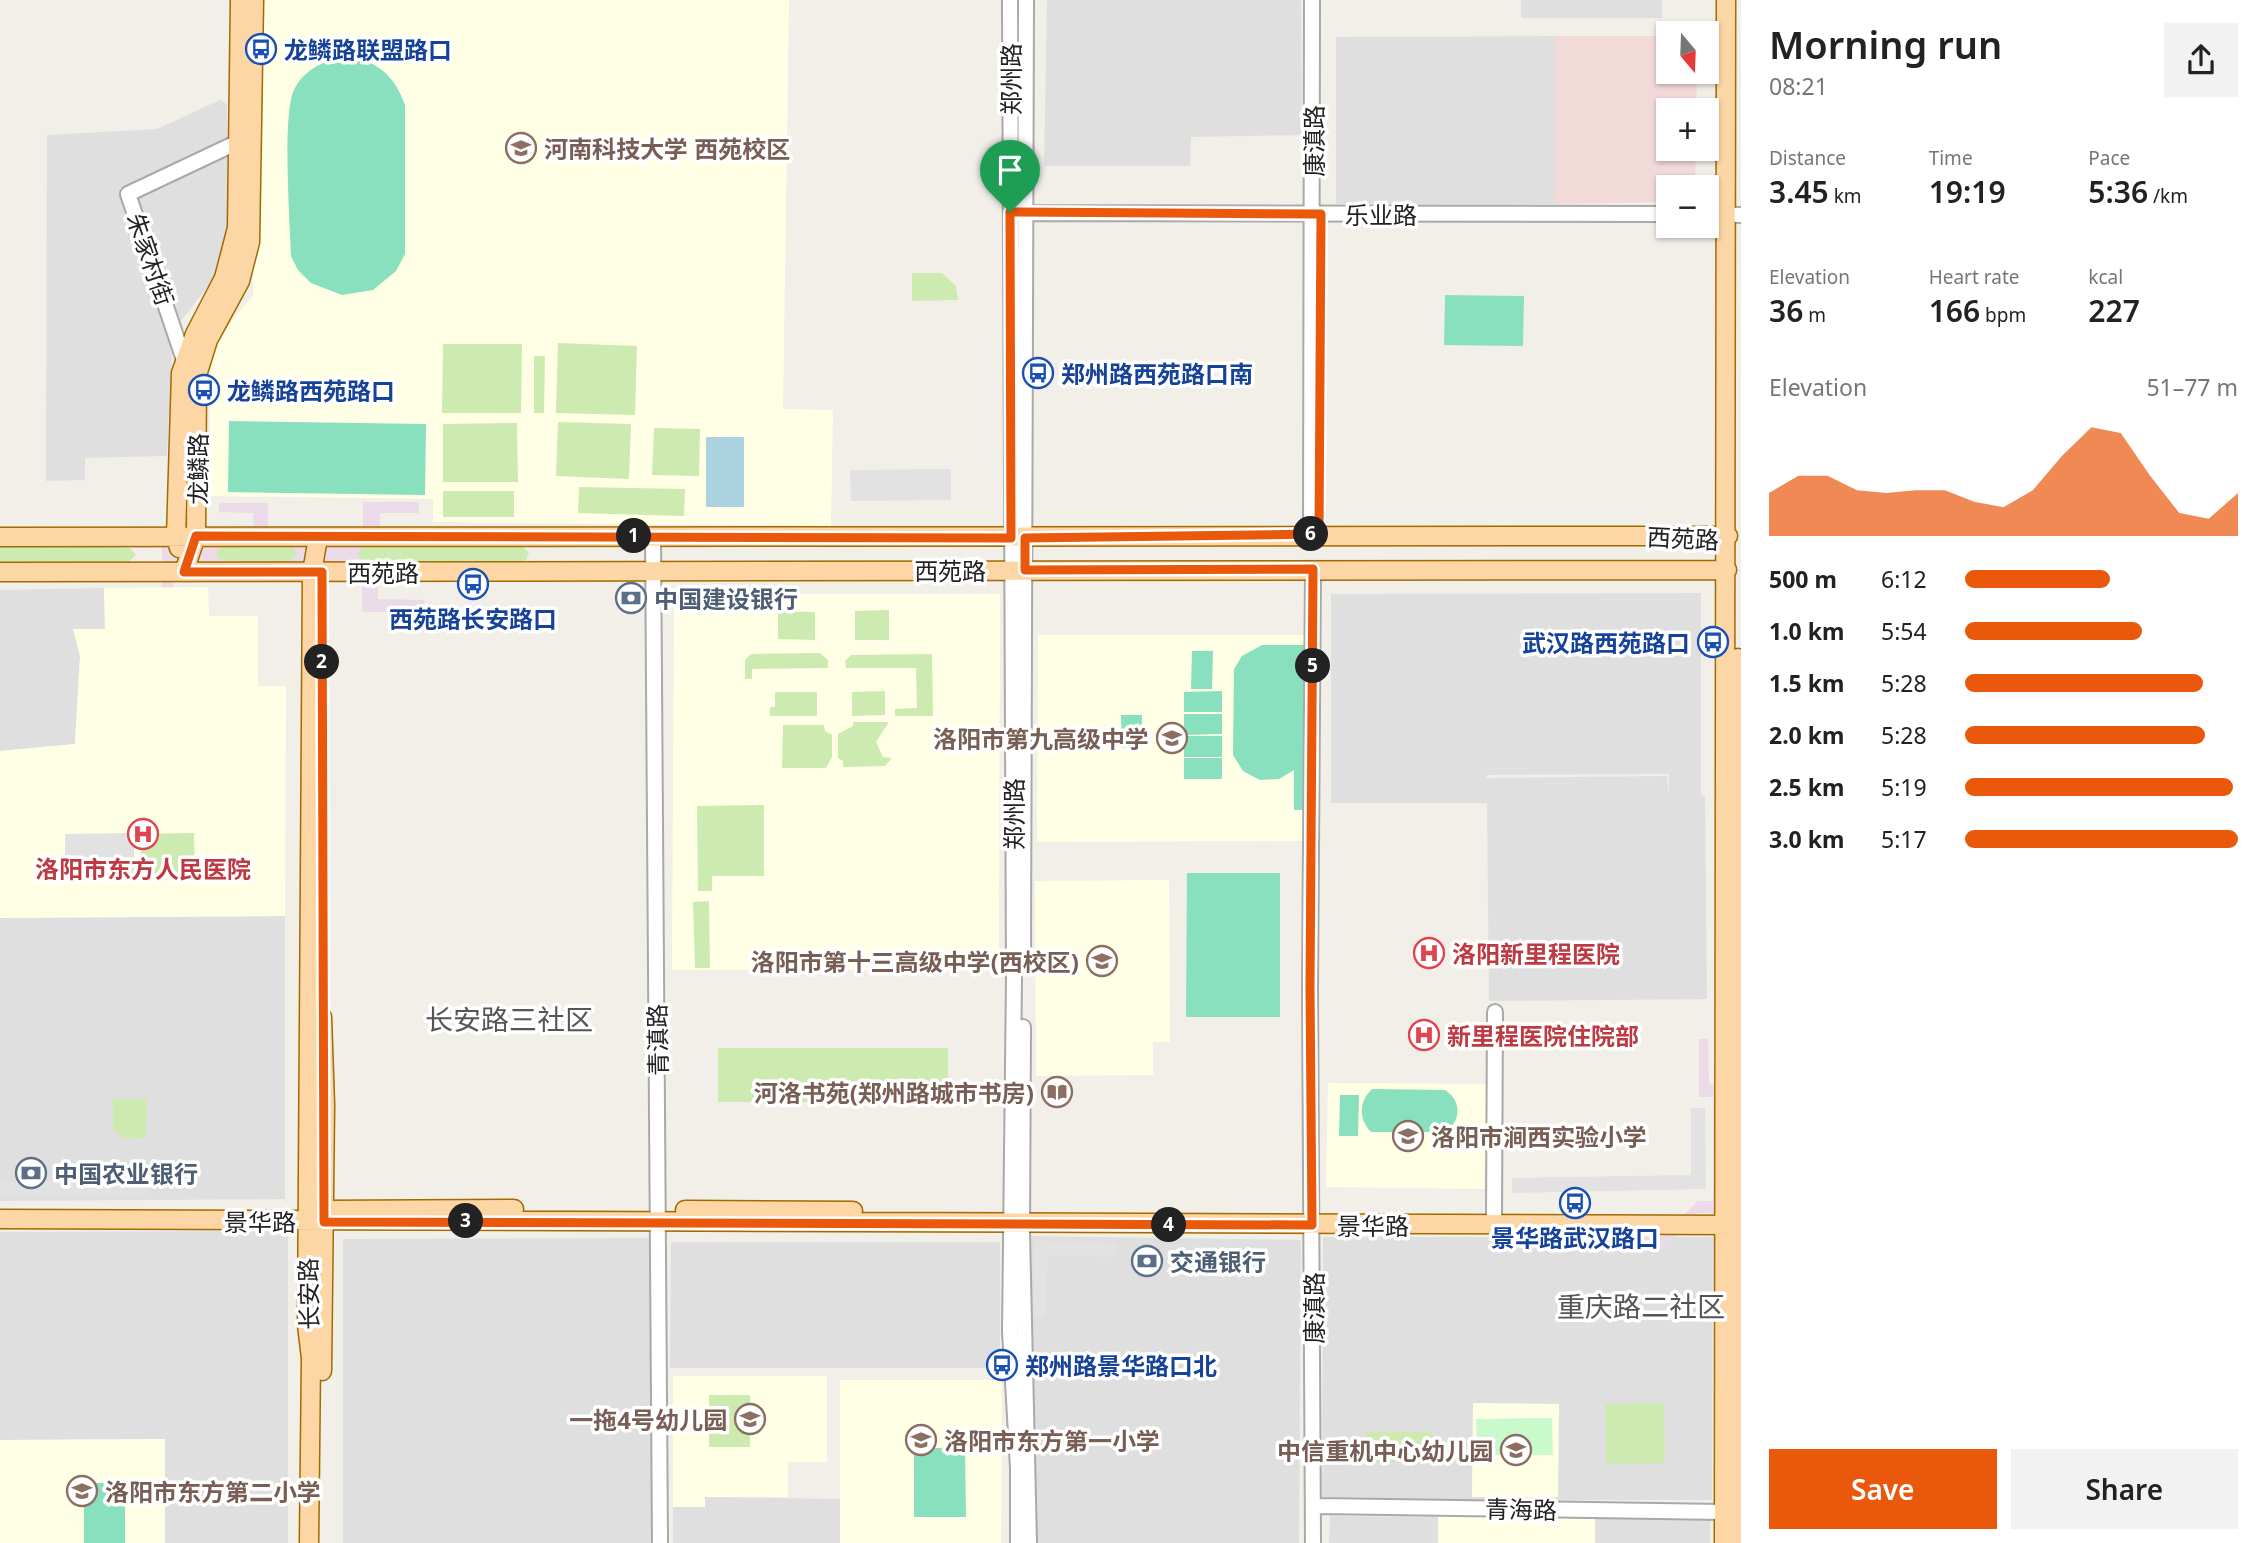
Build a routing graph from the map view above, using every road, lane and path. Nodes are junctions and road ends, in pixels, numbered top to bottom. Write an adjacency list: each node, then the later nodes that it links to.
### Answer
1 (240, 0): 9 (main road, 龙鳞路)
2 (254, 0): 17 (main road, 龙鳞路)
3 (1010, 0): 11 (street, 郑州路)
4 (1026, 0): 11 (street, 郑州路)
5 (1312, 0): 12 (street, 康滇路)
6 (1320, 0): 12 (street, 康滇路)
7 (1726, 0): 13 (main road)
8 (1736, 0): 13 (main road)
9 (238, 142): 15 (main road, 龙鳞路); 15 (street, 朱家村街)
10 (1656, 214): 12 (street, 乐业路)
11 (1017, 217): 12 (street, 乐业路); 23 (street, 郑州路)
12 (1317, 218): 14 (street, 乐业路); 16 (street, 康滇路)
13 (1734, 219): 19 (main road); 24 (main road)
14 (1656, 223)
15 (184, 360): 21 (main road, 龙鳞路)
16 (1315, 534): 19 (main road, 西苑路); 23 (main road, 西苑路)
17 (196, 536): 21 (main road, 西苑路); 22 (main road, 西苑路); 30 (main road, 龙鳞路)
18 (653, 536): 22 (main road, 西苑路); 23 (main road, 西苑路); 28 (street, 青滇路)
19 (1728, 536): 24 (main road, 西苑路); 27 (main road)
20 (0, 537): 21 (main road, 西苑路)
21 (176, 537): 30 (main road, 龙鳞路)
22 (318, 538): 31 (main road, 长安路)
23 (1018, 538): 25 (street, 郑州路)
24 (1740, 555): 27 (main road, 西苑路); 33 (main road)
25 (1018, 570): 26 (main road, 西苑路); 28 (main road, 西苑路); 39 (street, 郑州路)
26 (1317, 570): 27 (main road, 西苑路); 40 (street, 康滇路)
27 (1727, 570): 33 (main road)
28 (652, 571): 31 (main road, 西苑路); 36 (street, 青滇路)
29 (0, 572): 30 (main road, 西苑路)
30 (184, 572): 31 (main road, 西苑路)
31 (317, 572): 35 (main road, 长安路)
32 (1495, 1012): 37 (street)
33 (1734, 1076): 41 (main road)
34 (0, 1210): 35 (main road, 景华路)
35 (316, 1216): 36 (main road, 景华路); 38 (main road, 景华路); 45 (main road, 长安路); 46 (main road, 长安路)
36 (659, 1216): 39 (main road, 景华路); 47 (street, 青滇路)
37 (1494, 1216): 40 (main road, 景华路); 41 (main road, 景华路)
38 (0, 1219)
39 (1016, 1220): 40 (main road, 景华路); 48 (street, 郑州路); 49 (street, 郑州路)
40 (1315, 1220): 41 (main road, 景华路); 43 (street, 康滇路); 50 (street, 康滇路)
41 (1731, 1220): 42 (main road)
42 (1735, 1358): 44 (main road); 53 (main road)
43 (1319, 1506): 44 (street, 青海路); 51 (street, 康滇路)
44 (1724, 1512): 52 (main road)
45 (309, 1543)
46 (320, 1543)
47 (660, 1543)
48 (1018, 1543)
49 (1029, 1543)
50 (1313, 1543)
51 (1319, 1543)
52 (1724, 1543)
53 (1736, 1543)

